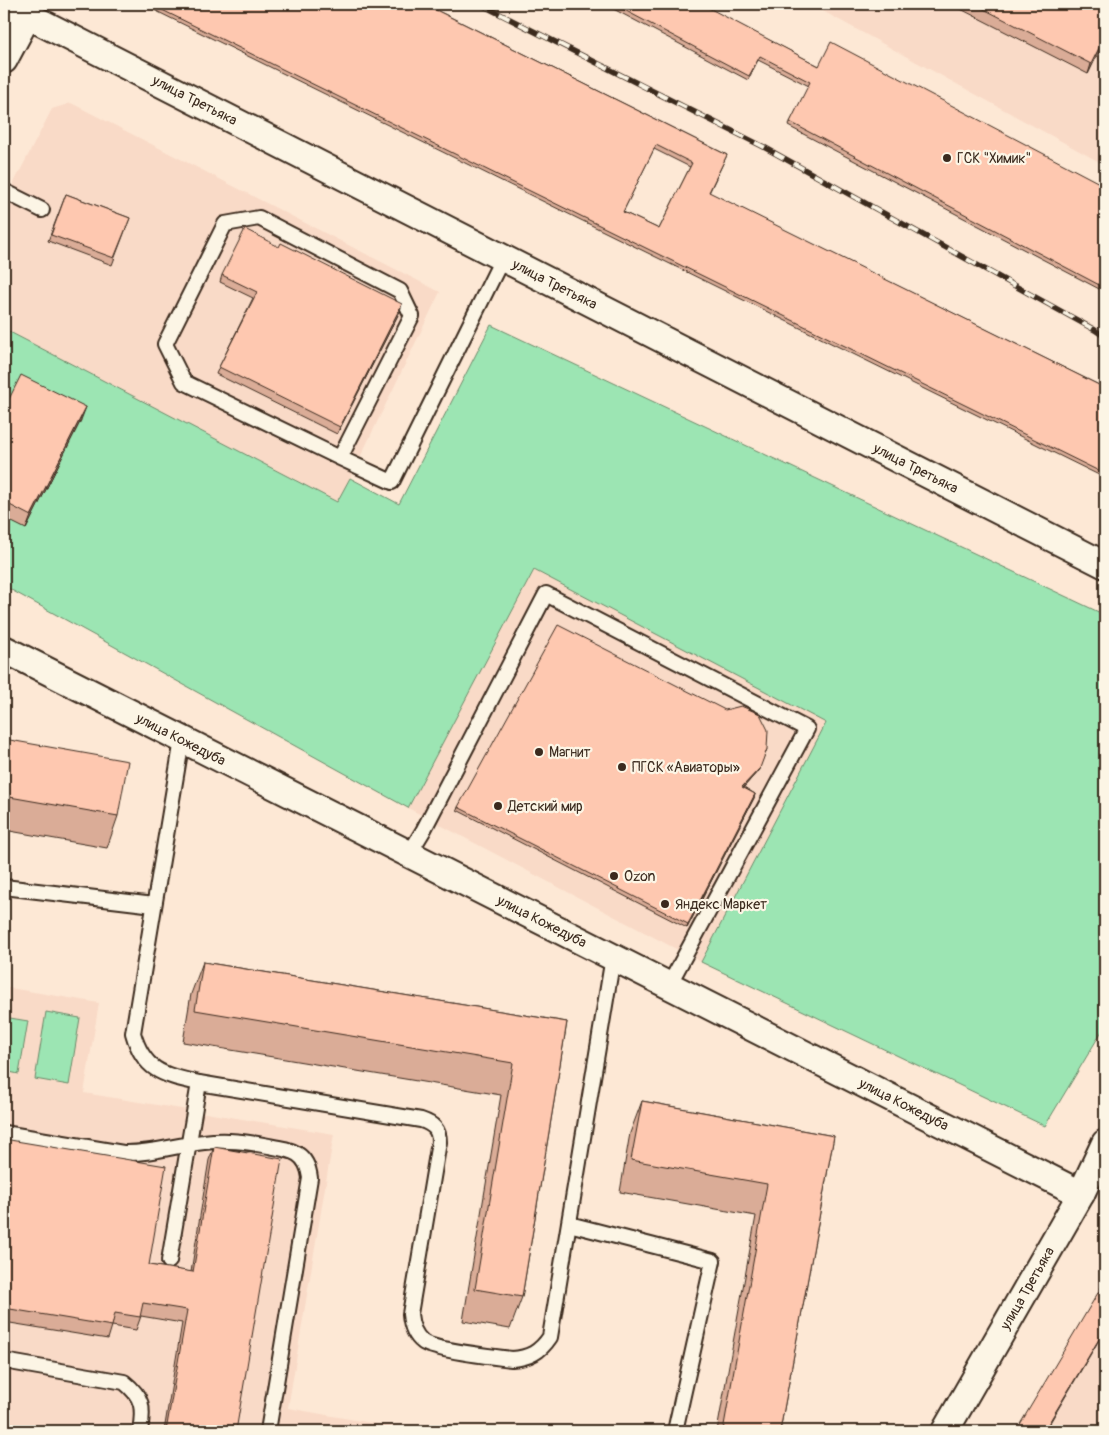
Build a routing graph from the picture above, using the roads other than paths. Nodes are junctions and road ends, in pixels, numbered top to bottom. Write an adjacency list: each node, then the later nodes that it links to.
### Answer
1 (16, 9): 2 (street); 5 (street, улица Третьяка)
2 (4, 60)
3 (4, 191): 4 (lane)
4 (42, 210)
5 (503, 258): 6 (lane); 7 (street, улица Третьяка)
6 (340, 458): 6 (lane)
7 (1105, 565)
8 (4, 649): 9 (street, улица Кожедуба)
9 (182, 740): 10 (street, улица Кожедуба); 12 (lane)
10 (409, 854): 13 (street, улица Кожедуба); 14 (lane)
11 (4, 887): 12 (lane)
12 (154, 905): 15 (lane)
13 (614, 957): 14 (street, улица Кожедуба); 20 (lane)
14 (669, 985): 19 (street, улица Кожедуба)
15 (199, 1083): 18 (lane); 20 (lane)
16 (4, 1133): 18 (lane)
17 (1105, 1142): 19 (street, улица Третьяка)
18 (189, 1144): 21 (lane); 24 (lane)
19 (1081, 1194): 26 (street, улица Третьяка)
20 (569, 1224): 25 (lane)
21 (169, 1261)
22 (4, 1361): 23 (lane)
23 (140, 1431)
24 (268, 1431)
25 (675, 1431)
26 (945, 1431)

